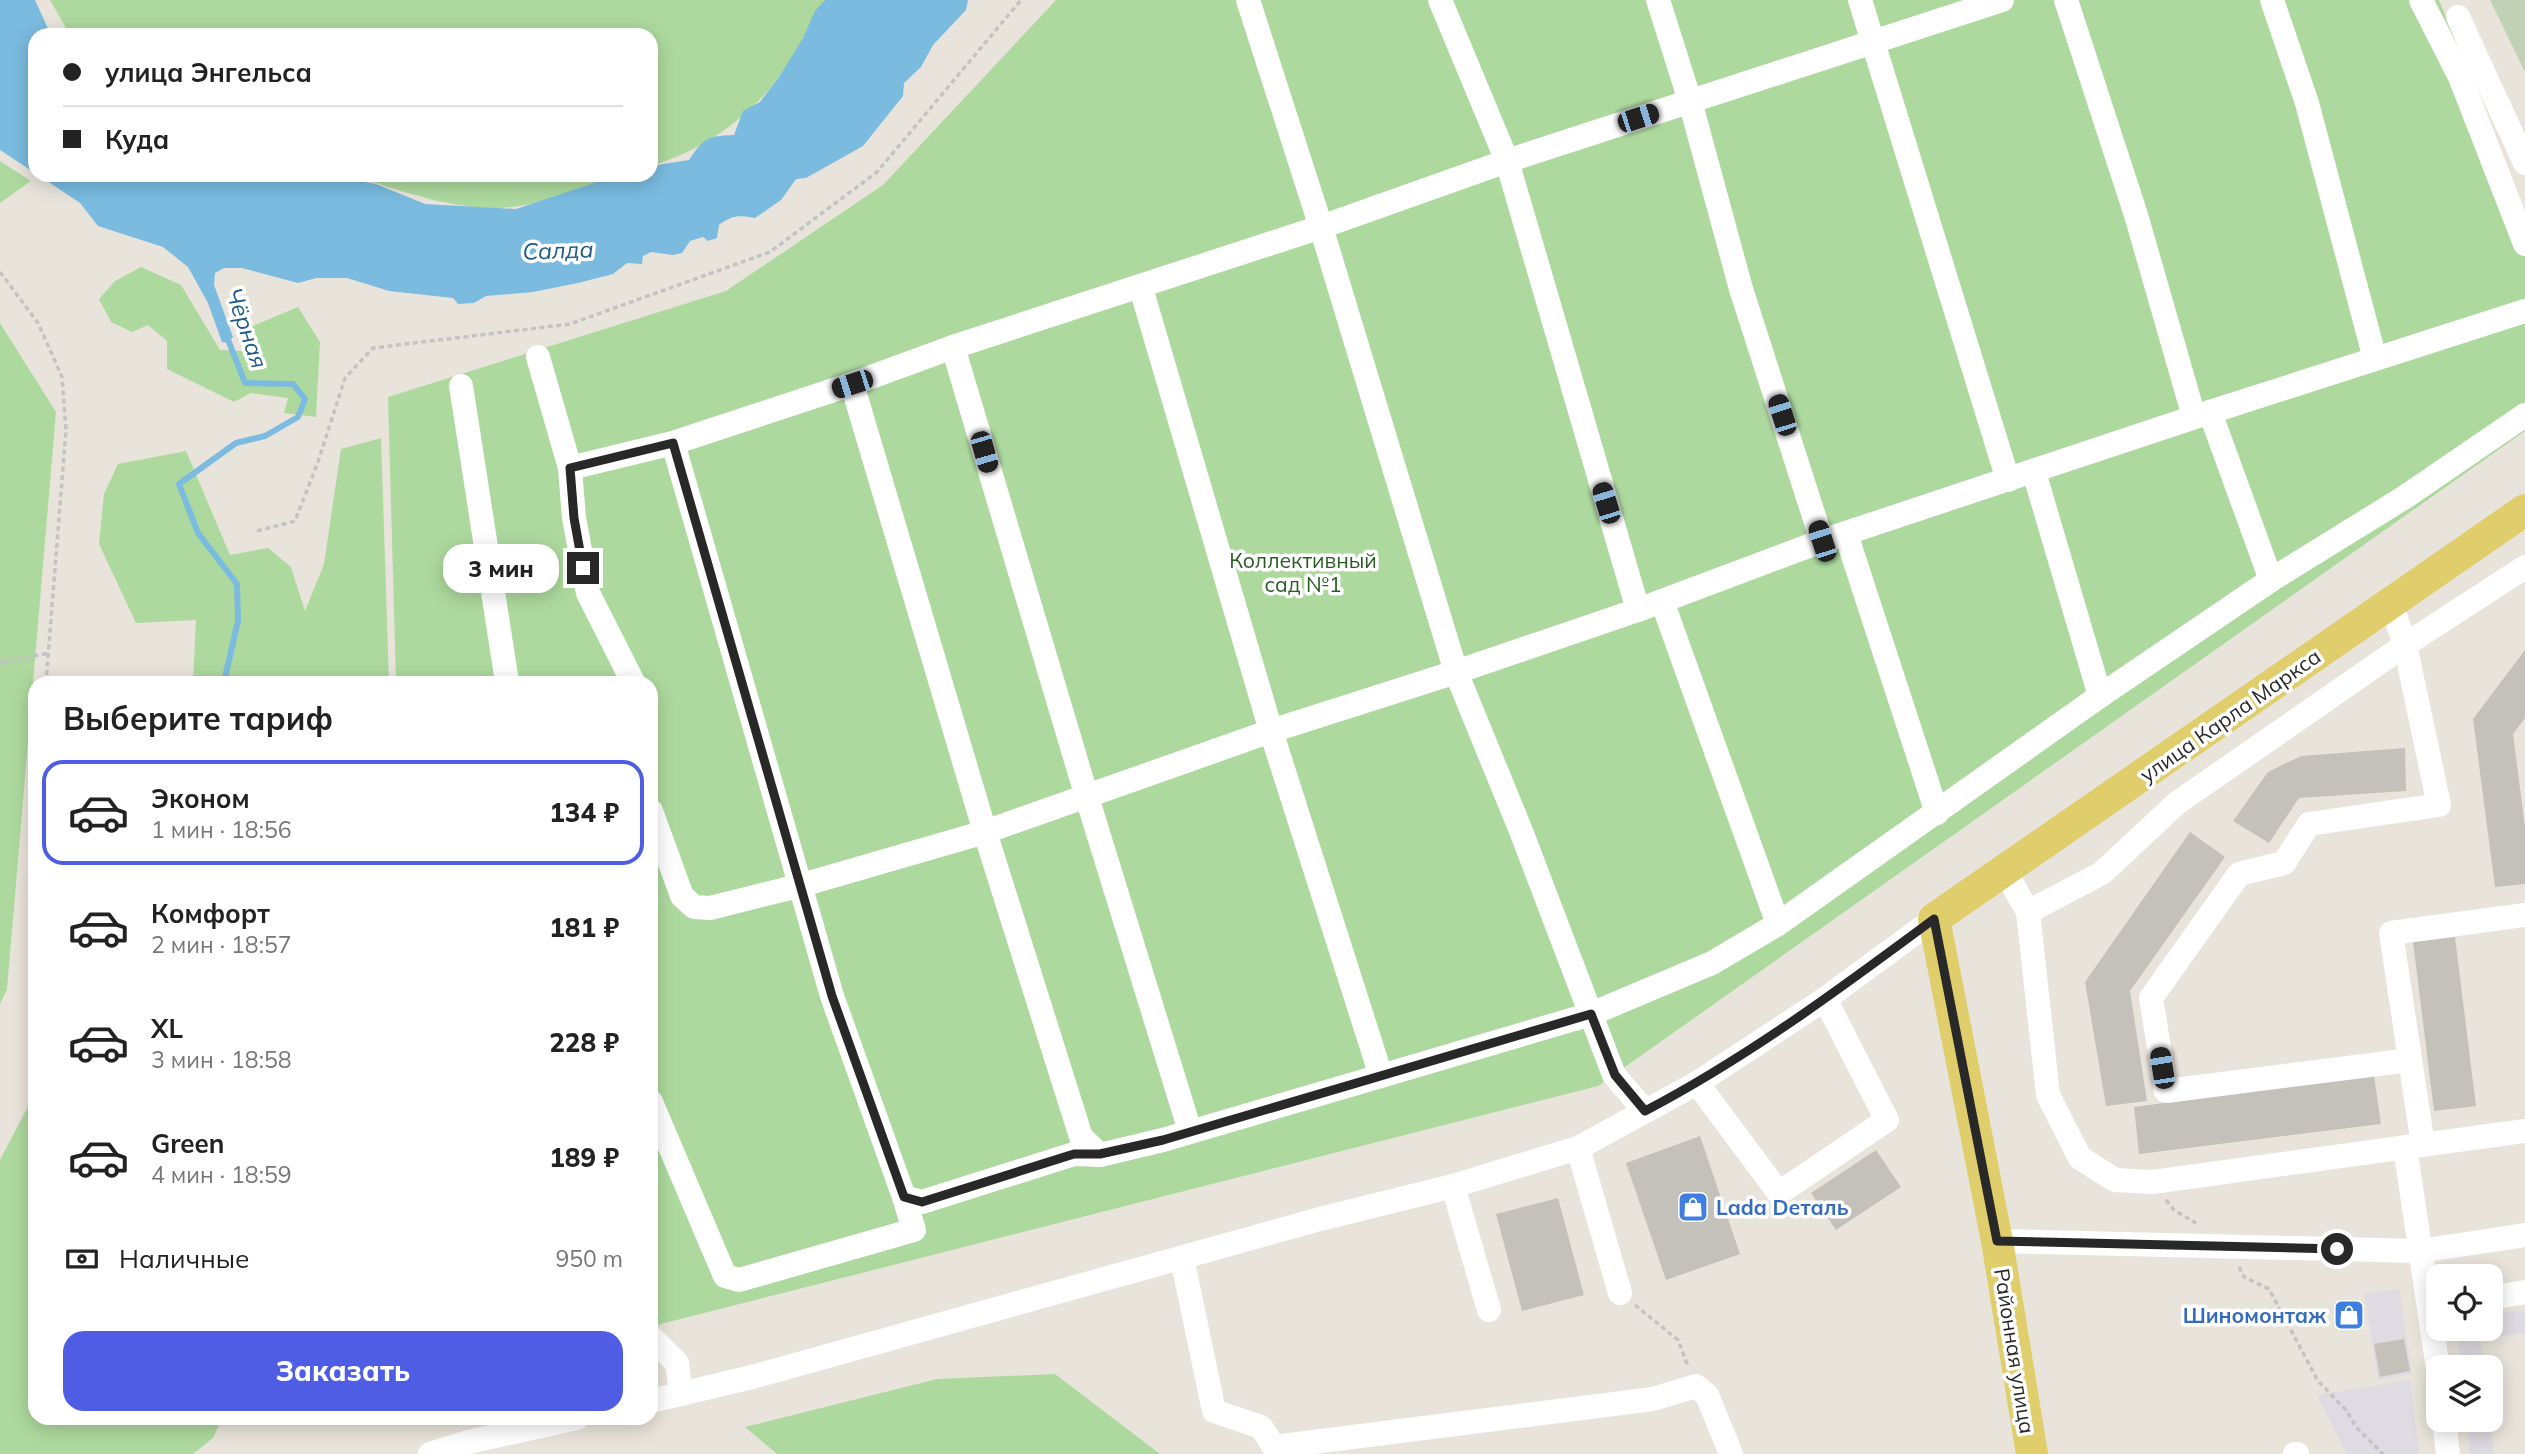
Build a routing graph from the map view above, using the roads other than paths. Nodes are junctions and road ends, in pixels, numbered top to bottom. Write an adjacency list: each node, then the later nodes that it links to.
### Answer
1 (1248, 0): 14 (street)
2 (1440, 0): 12 (street)
3 (1658, 0): 11 (street)
4 (1860, 0): 10 (street)
5 (2002, 0): 10 (street)
6 (2066, 0): 23 (street)
7 (2272, 0): 20 (street)
8 (2421, 0): 15 (street)
9 (2458, 17): 13 (street)
10 (1872, 42): 11 (street); 28 (street)
11 (1690, 101): 12 (street); 31 (street)
12 (1507, 161): 14 (street); 36 (street)
13 (2525, 163)
14 (1321, 227): 16 (street); 38 (street)
15 (2525, 244)
16 (1141, 288): 18 (street); 42 (street)
17 (2525, 311): 20 (street)
18 (953, 347): 21 (street); 43 (street)
19 (538, 357): 26 (street)
20 (2375, 359): 23 (street)
21 (852, 384): 25 (street); 45 (street)
22 (461, 386): 39 (street)
23 (2202, 414): 27 (street); 33 (street)
24 (2525, 415): 33 (street)
25 (673, 443): 26 (street); 48 (street)
26 (570, 468): 40 (street)
27 (2034, 472): 28 (street); 41 (street)
28 (2008, 480): 30 (street)
29 (2525, 510): 35 (main road, улица Карла Маркса)
30 (1846, 534): 31 (street); 44 (street)
31 (1822, 541): 34 (street)
32 (2525, 567): 37 (street)
33 (2271, 580): 41 (street)
34 (1662, 601): 36 (street); 52 (street)
35 (2391, 603): 37 (street); 47 (main road, улица Карла Маркса)
36 (1638, 610): 38 (street)
37 (2405, 645): 49 (street); 55 (street)
38 (1456, 672): 42 (street); 54 (street)
39 (506, 676)
40 (630, 676)
41 (2100, 696): 44 (street)
42 (1271, 731): 43 (street); 56 (street)
43 (1086, 794): 45 (street); 60 (street)
44 (1937, 813): 52 (street)
45 (985, 832): 48 (street); 64 (street)
46 (658, 854): 48 (street)
47 (2005, 871): 49 (street); 51 (main road, улица Карла Маркса)
48 (802, 885): 66 (street)
49 (2028, 912): 62 (street)
50 (2525, 915): 55 (street)
51 (1934, 919): 53 (street); 68 (main road, Районная улица)
52 (1778, 924): 54 (street)
53 (1825, 999): 57 (street); 57 (street)
54 (1591, 1014): 56 (street); 58 (street)
55 (2410, 1060): 62 (street)
56 (1381, 1076): 60 (street)
57 (1697, 1083): 58 (street)
58 (1645, 1111): 63 (street)
59 (658, 1118): 66 (street)
60 (1190, 1131): 64 (street)
61 (2525, 1131): 62 (street)
62 (2414, 1146): 69 (street)
63 (1578, 1148): 65 (street); 73 (street)
64 (1100, 1154): 66 (street)
65 (1453, 1186): 70 (street); 75 (street)
66 (904, 1197)
67 (2525, 1235): 69 (street)
68 (1997, 1241): 69 (street); 83 (main road, Районная улица)
69 (2420, 1251): 71 (street)
70 (1182, 1258): 77 (street); 82 (street)
71 (2426, 1275)
72 (2525, 1292): 74 (street)
73 (1620, 1293)
74 (2503, 1296)
75 (1489, 1310)
76 (658, 1344): 77 (street)
77 (681, 1394): 78 (street)
78 (658, 1399)
79 (545, 1425): 81 (street)
80 (2445, 1432): 84 (street)
81 (430, 1454)
82 (1731, 1454)
83 (2032, 1454)
84 (2448, 1454)

